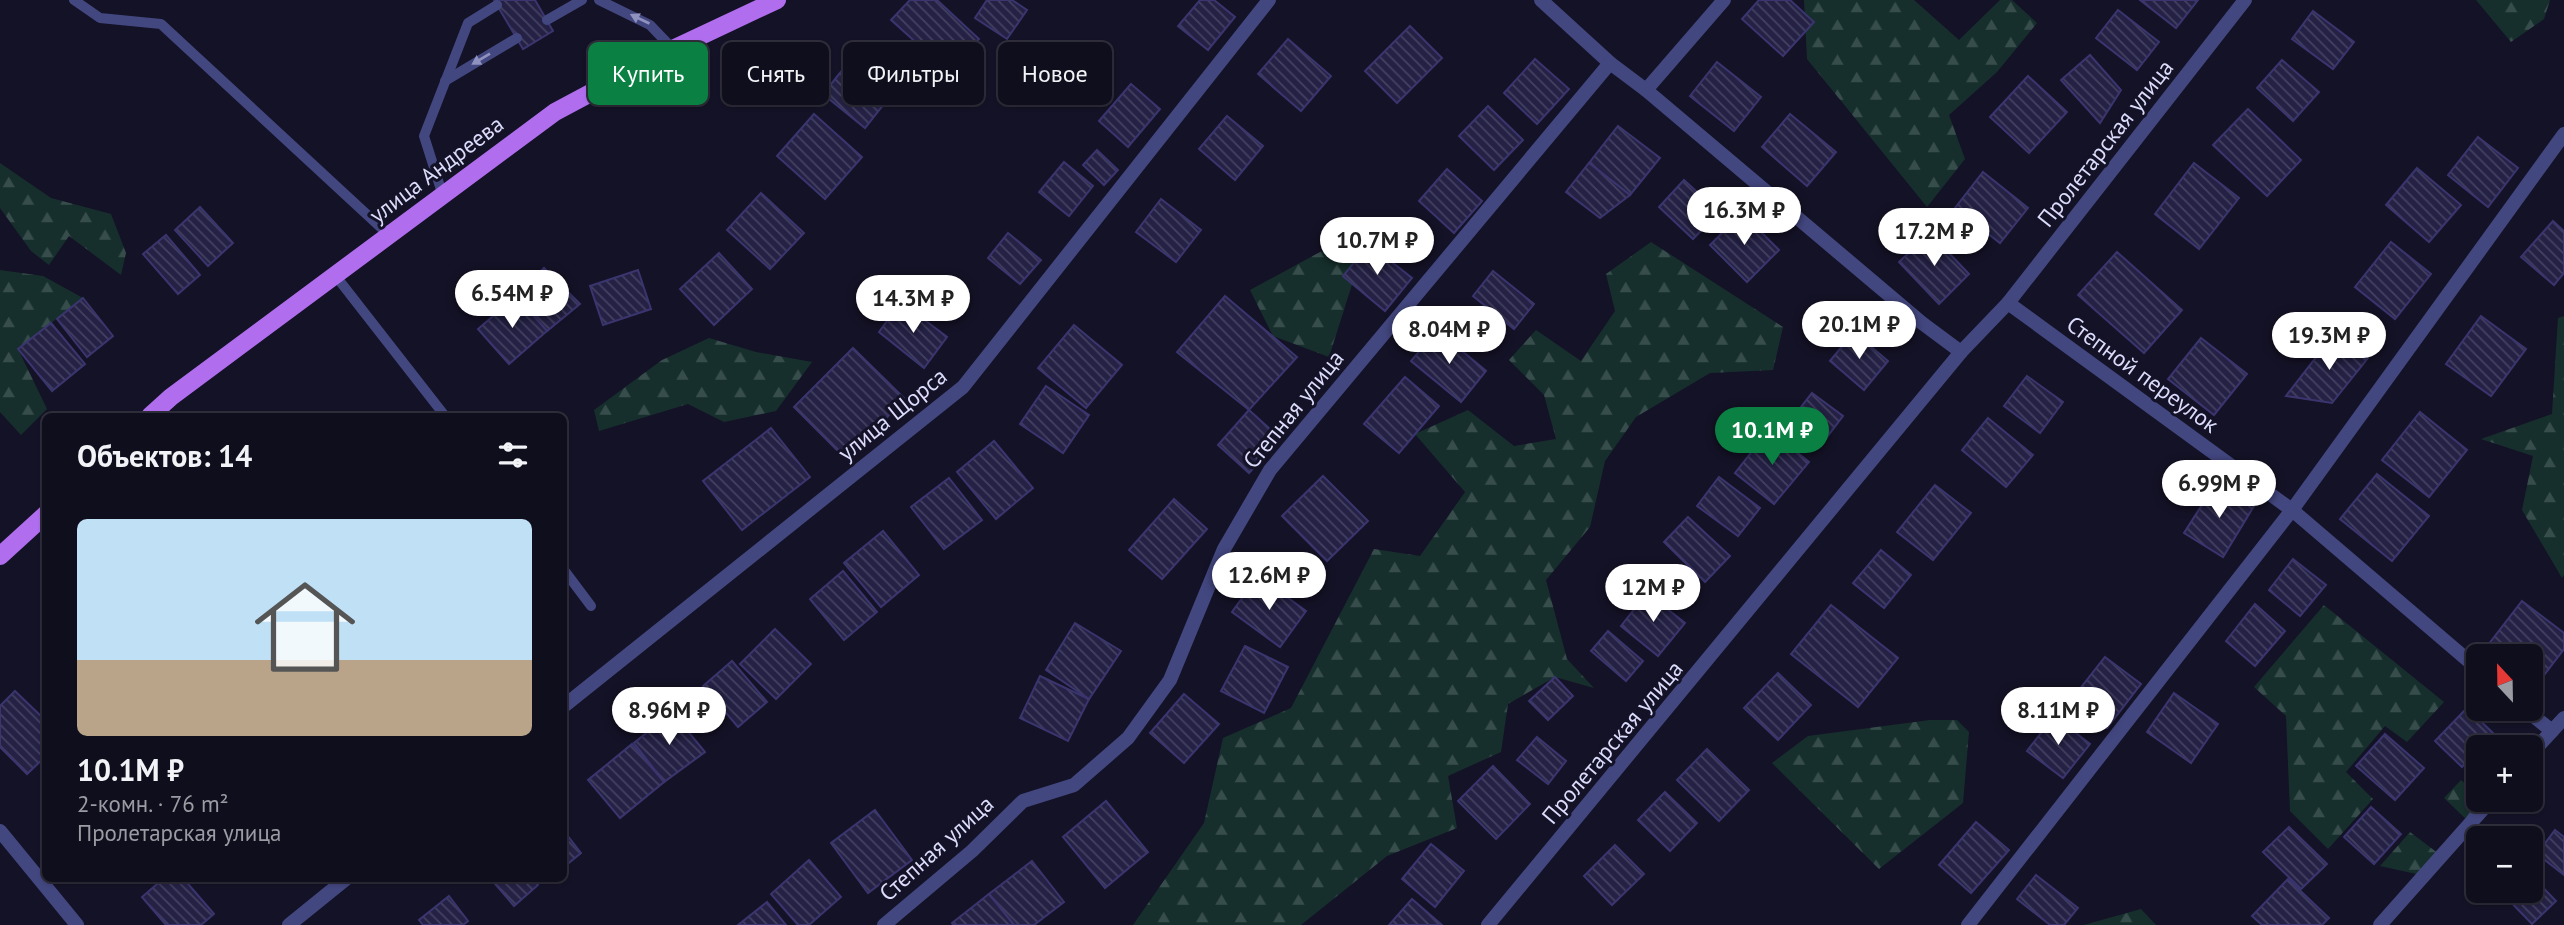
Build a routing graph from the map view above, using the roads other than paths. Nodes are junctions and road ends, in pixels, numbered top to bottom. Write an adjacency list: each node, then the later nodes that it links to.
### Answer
1 (74, 0): 20 (lane)
2 (582, 0): 10 (lane)
3 (599, 0): 12 (lane, one-way to 3)
4 (777, 0): 13 (main road, улица Андреева)
5 (1269, 0): 32 (street, улица Щорса)
6 (1541, 0): 14 (street)
7 (1724, 0): 16 (street)
8 (2245, 0): 22 (street, Пролетарская улица)
9 (497, 5): 15 (lane)
10 (547, 20)
11 (517, 38): 15 (lane, one-way to 15)
12 (667, 42)
13 (686, 42)
14 (1610, 63): 16 (street); 42 (street, Степная улица)
15 (445, 81): 19 (lane)
16 (1646, 90): 23 (street)
17 (588, 93): 19 (main road, улица Андреева)
18 (2564, 134): 26 (street)
19 (443, 196): 20 (main road, улица Андреева)
20 (389, 235): 21 (main road, улица Андреева)
21 (335, 275): 24 (main road, улица Андреева); 25 (lane)
22 (2008, 303): 23 (street, Пролетарская улица); 26 (street, Степной переулок)
23 (1961, 352): 43 (street, Пролетарская улица)
24 (152, 413)
25 (442, 413)
26 (2292, 510): 31 (street, Степной переулок); 44 (street)
27 (42, 518): 28 (main road)
28 (0, 556)
29 (567, 574): 30 (lane)
30 (591, 606)
31 (2466, 658)
32 (567, 704)
33 (2564, 718): 35 (street)
34 (2540, 721): 35 (street)
35 (2552, 731): 36 (street)
36 (2543, 741)
37 (2480, 812): 45 (street)
38 (0, 831): 40 (street)
39 (342, 882): 41 (street)
40 (77, 925)
41 (289, 925)
42 (884, 925)
43 (1488, 925)
44 (1968, 925)
45 (2380, 925)

